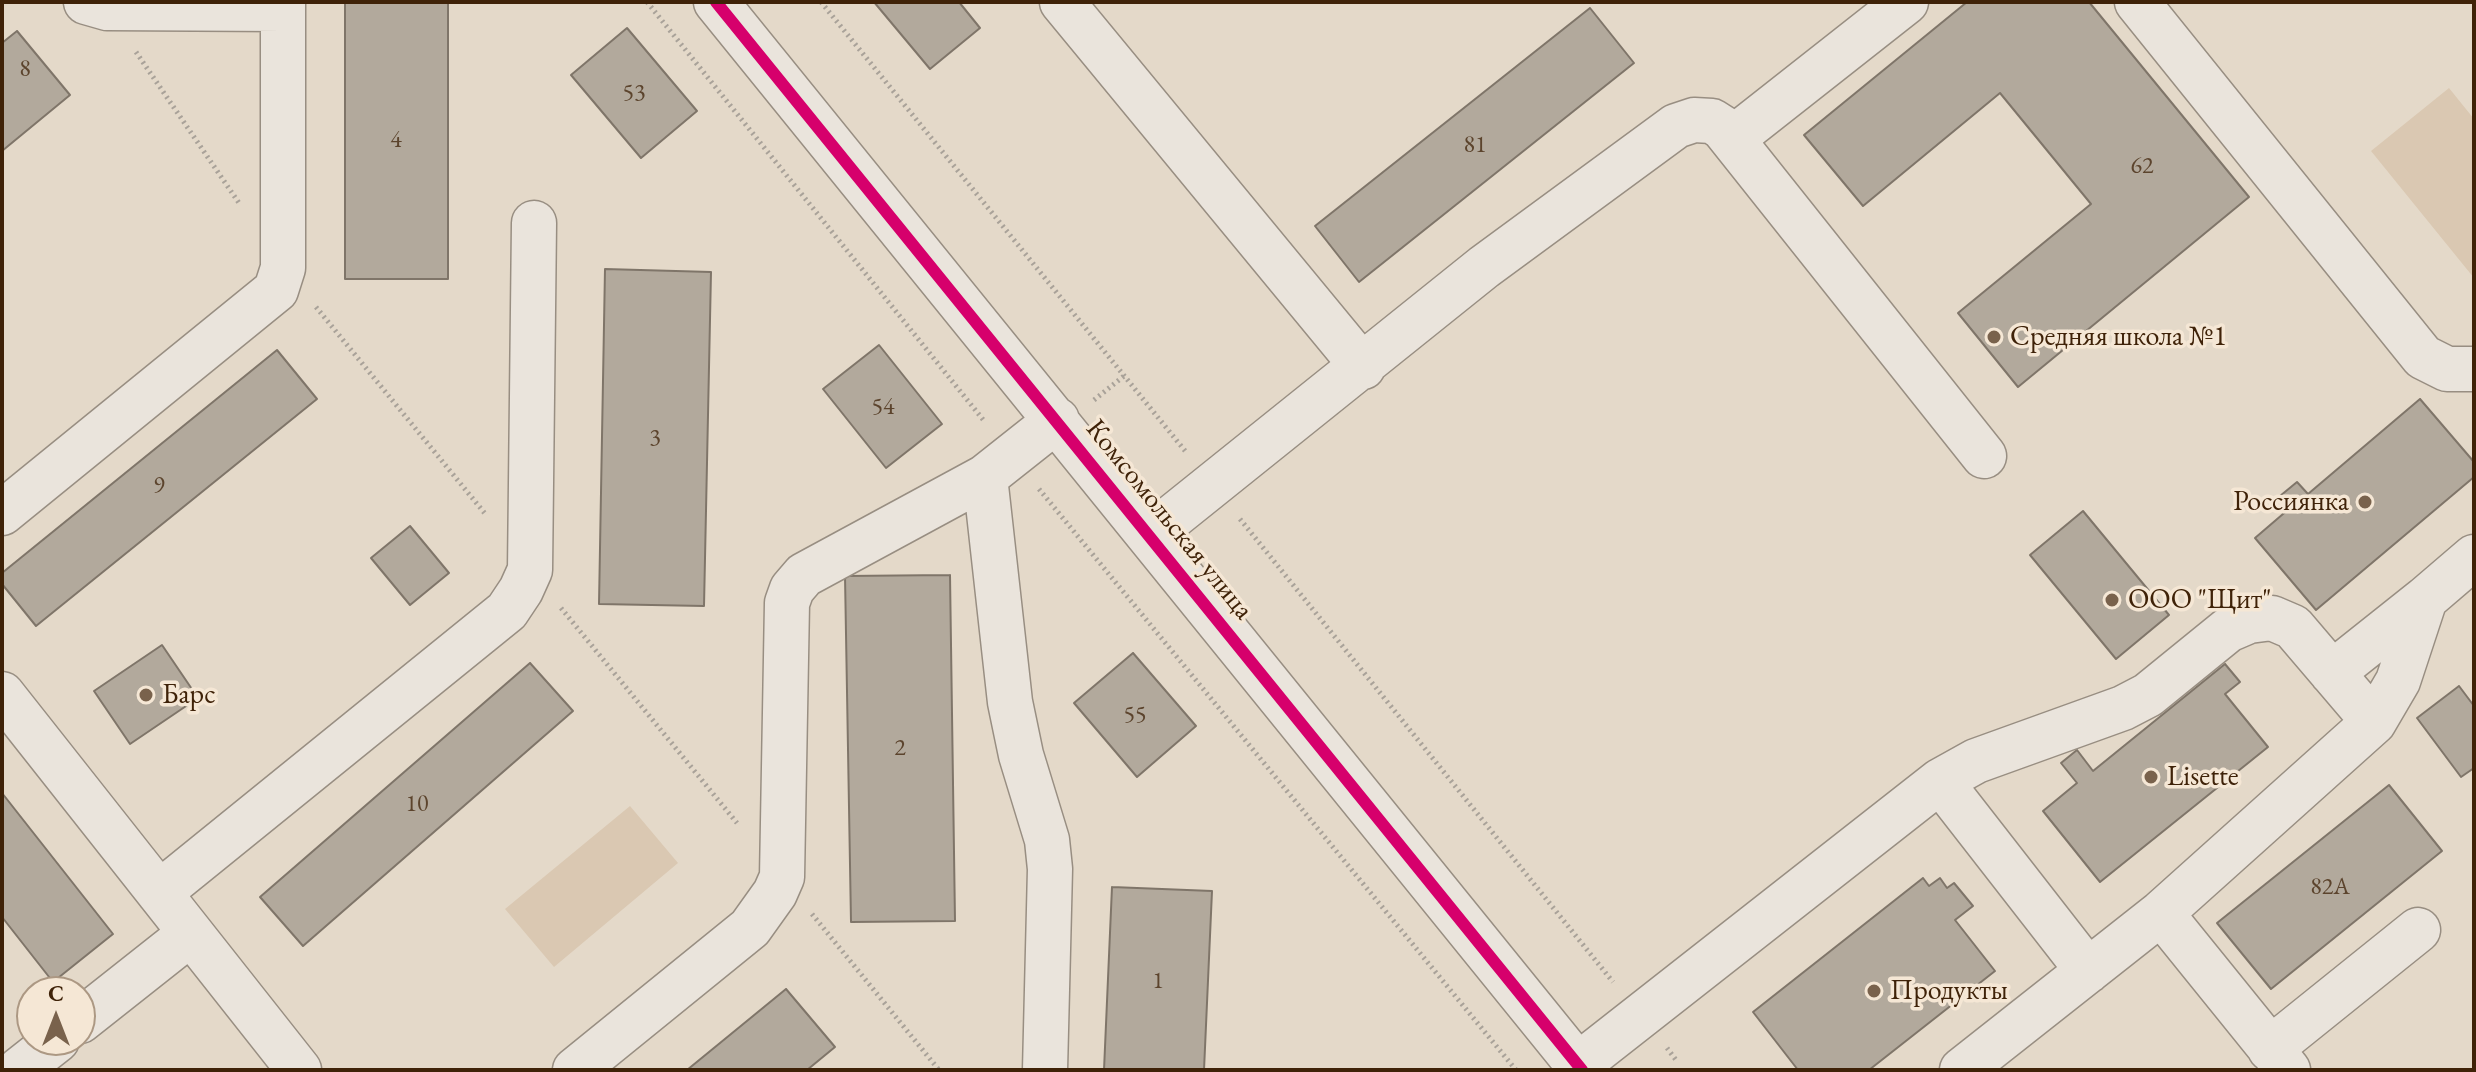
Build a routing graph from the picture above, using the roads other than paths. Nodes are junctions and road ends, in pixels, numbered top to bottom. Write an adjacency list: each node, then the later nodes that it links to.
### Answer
1 (86, 2): 6 (street)
2 (716, 2): 11 (street, Комсомольская улица)
3 (1062, 2): 9 (street)
4 (1906, 2): 7 (street)
5 (2137, 2): 10 (street)
6 (282, 6): 14 (street)
7 (1732, 139): 9 (street); 12 (street)
8 (534, 223): 22 (street)
9 (1363, 367): 15 (street)
10 (2474, 369)
11 (1057, 420): 13 (street); 15 (street, Комсомольская улица)
12 (1984, 456)
13 (998, 466): 33 (street); 34 (street)
14 (2, 513)
15 (1150, 535): 30 (street, Комсомольская улица)
16 (2474, 557): 17 (street)
17 (2425, 599): 18 (street); 20 (street)
18 (2332, 673): 20 (street); 21 (street)
19 (2, 694): 22 (street)
20 (2374, 722): 23 (street)
21 (1940, 781): 26 (street); 30 (street)
22 (159, 893): 25 (street)
23 (2161, 913): 26 (street); 29 (street)
24 (2418, 930): 29 (street)
25 (190, 934): 27 (street); 32 (street)
26 (2088, 971): 35 (street)
27 (96, 1008)
28 (37, 1056): 31 (street)
29 (2279, 1059)
30 (1580, 1068)
31 (19, 1070)
32 (299, 1070)
33 (575, 1070)
34 (1045, 1070)
35 (1962, 1070)

